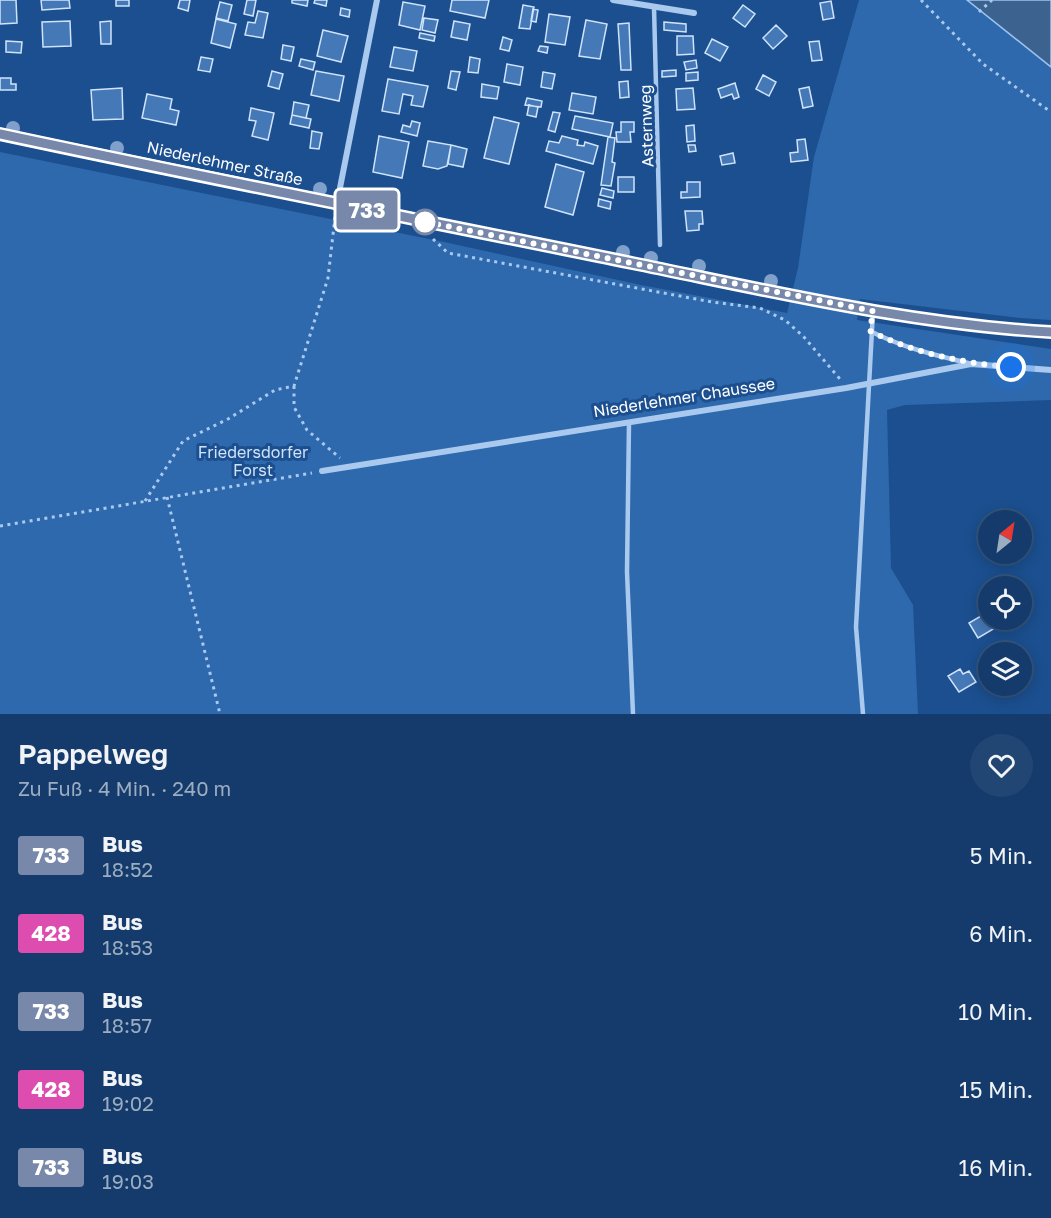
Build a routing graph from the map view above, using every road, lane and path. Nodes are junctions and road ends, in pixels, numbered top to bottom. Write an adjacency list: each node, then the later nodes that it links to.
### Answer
1 (377, 0): 11 (street)
2 (613, 0): 5 (street)
3 (921, 0): 9 (path)
4 (992, 0): 7 (path)
5 (621, 1): 6 (street)
6 (654, 7): 8 (street); 13 (lane, Asternweg)
7 (980, 12)
8 (694, 13)
9 (1051, 112)
10 (0, 134): 11 (main road, Niederlehmer Straße)
11 (337, 203): 14 (main road, Niederlehmer Straße); 20 (path)
12 (432, 238): 21 (path)
13 (660, 245)
14 (873, 311): 15 (lane); 16 (main road)
15 (870, 331): 17 (lane); 19 (lane)
16 (1051, 332)
17 (971, 364): 18 (street, Niederlehmer Chaussee); 19 (street, Niederlehmer Chaussee)
18 (1051, 370)
19 (868, 382): 21 (street, Niederlehmer Chaussee); 30 (lane)
20 (294, 386): 23 (path); 26 (path)
21 (846, 388): 22 (street, Niederlehmer Chaussee)
22 (629, 423): 23 (street, Niederlehmer Chaussee); 29 (lane)
23 (351, 466): 24 (street, Niederlehmer Chaussee)
24 (322, 471): 25 (path)
25 (167, 497): 26 (path); 28 (path)
26 (145, 501): 27 (path)
27 (0, 526)
28 (220, 714)
29 (633, 714)
30 (863, 714)

